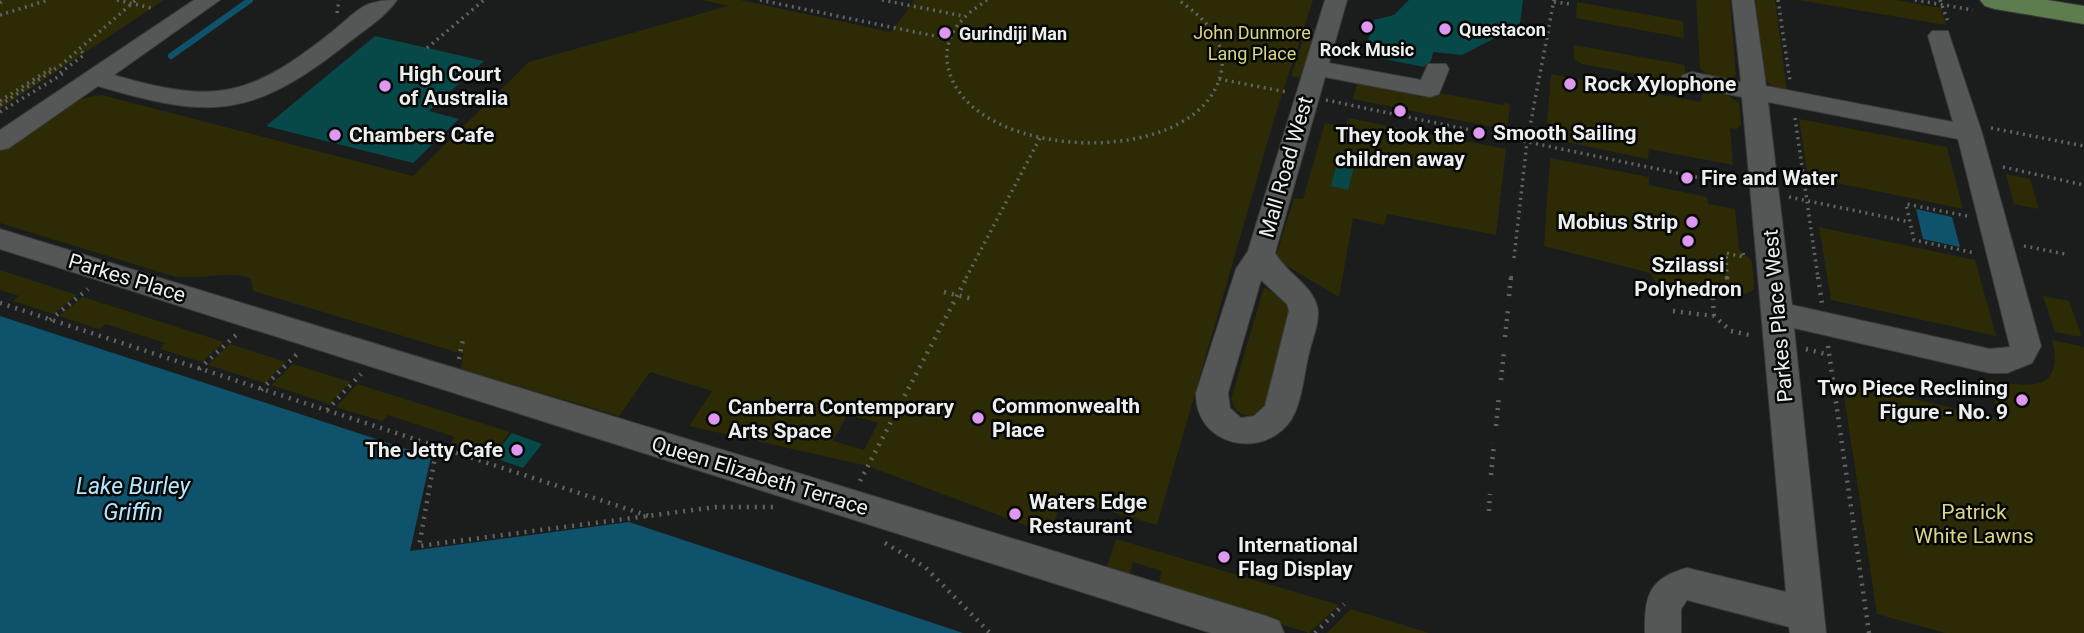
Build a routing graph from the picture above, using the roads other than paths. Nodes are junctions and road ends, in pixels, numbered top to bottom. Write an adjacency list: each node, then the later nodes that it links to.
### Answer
1 (209, 0): 12 (street)
2 (386, 0): 12 (street)
3 (1336, 0): 10 (street, Mall Road West)
4 (1743, 0): 14 (street, Parkes Place West)
5 (1995, 0): 8 (main road)
6 (2045, 0): 7 (main road)
7 (2084, 6)
8 (2084, 15)
9 (1946, 34): 15 (street)
10 (1315, 68): 11 (street); 18 (street, Mall Road West)
11 (1437, 69)
12 (96, 78): 16 (street)
13 (1692, 80): 14 (street)
14 (1754, 92): 15 (street); 19 (street, Parkes Place West)
15 (1967, 129): 19 (street)
16 (0, 142)
17 (0, 239): 20 (street, Parkes Place)
18 (1261, 253): 18 (street, Mall Road West)
19 (1768, 325): 21 (street, Parkes Place West)
20 (244, 326): 22 (street, Queen Elizabeth Terrace)
21 (1807, 623): 23 (street)
22 (1266, 633)
23 (1663, 633)

